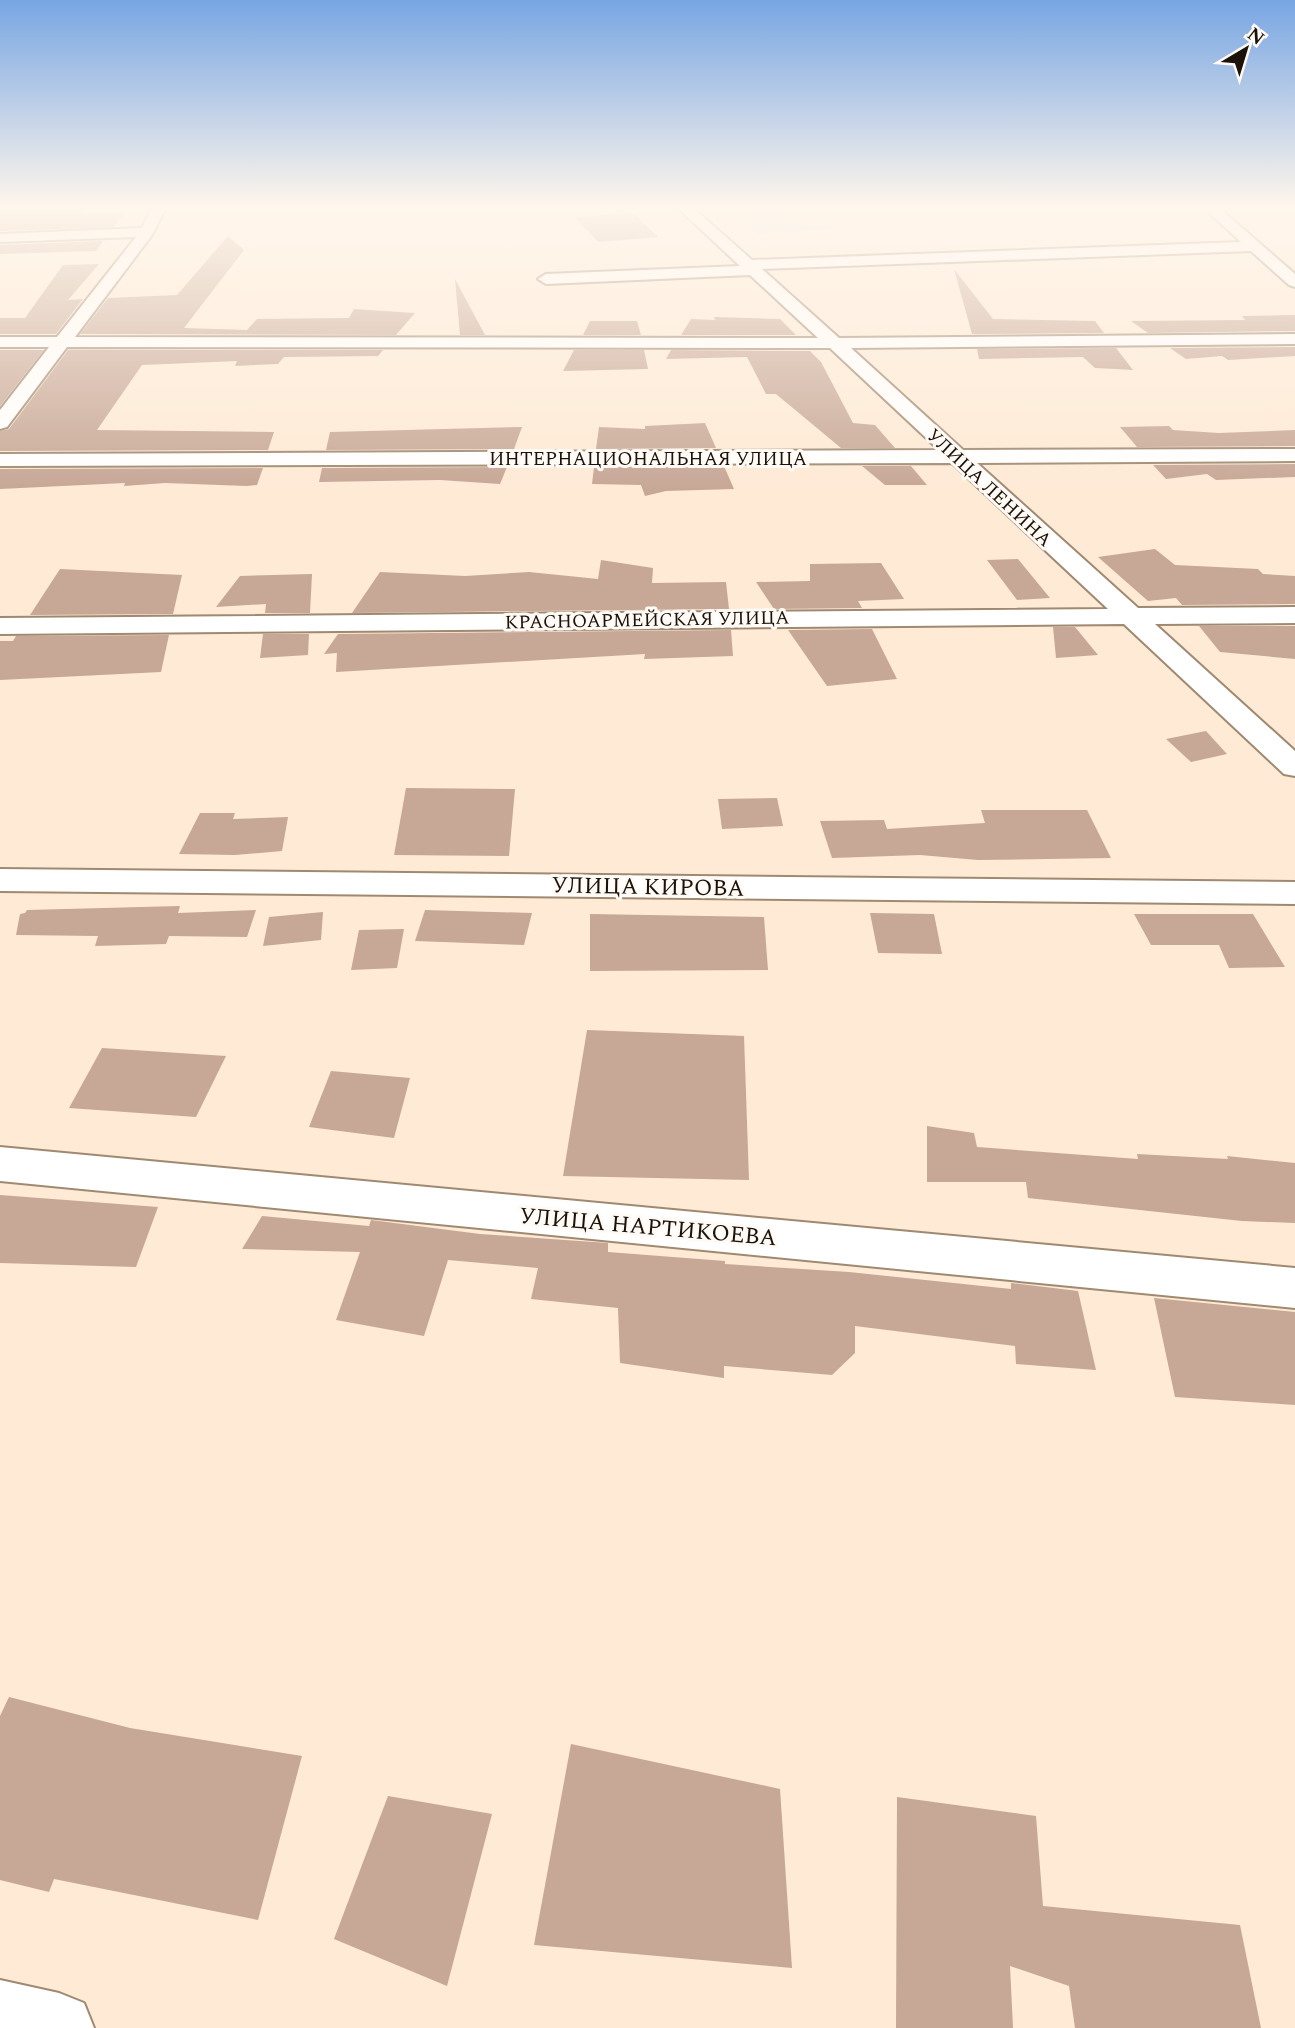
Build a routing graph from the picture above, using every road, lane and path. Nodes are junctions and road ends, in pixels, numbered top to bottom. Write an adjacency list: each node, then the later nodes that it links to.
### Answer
1 (92, 302): 4 (street)
2 (790, 302): 5 (street, УЛИЦА ЛЕНИНА)
3 (1295, 339): 5 (street)
4 (61, 341): 5 (street); 6 (street); 7 (street)
5 (835, 341): 9 (street, УЛИЦА ЛЕНИНА)
6 (0, 342)
7 (0, 423)
8 (1295, 455): 9 (street, ИНТЕРНАЦИОНАЛЬНАЯ УЛИЦА)
9 (956, 457): 10 (street, ИНТЕРНАЦИОНАЛЬНАЯ УЛИЦА); 11 (street, УЛИЦА ЛЕНИНА)
10 (0, 460)
11 (1127, 614): 12 (street, КРАСНОАРМЕЙСКАЯ УЛИЦА); 13 (street, КРАСНОАРМЕЙСКАЯ УЛИЦА); 14 (street, УЛИЦА ЛЕНИНА)
12 (1295, 615)
13 (0, 626)
14 (1295, 767)
15 (0, 880): 16 (street, УЛИЦА КИРОВА)
16 (1295, 893)
17 (0, 1164): 18 (street, УЛИЦА НАРТИКОЕВА)
18 (1295, 1287)
19 (0, 2015): 20 (street)
20 (59, 2028)

